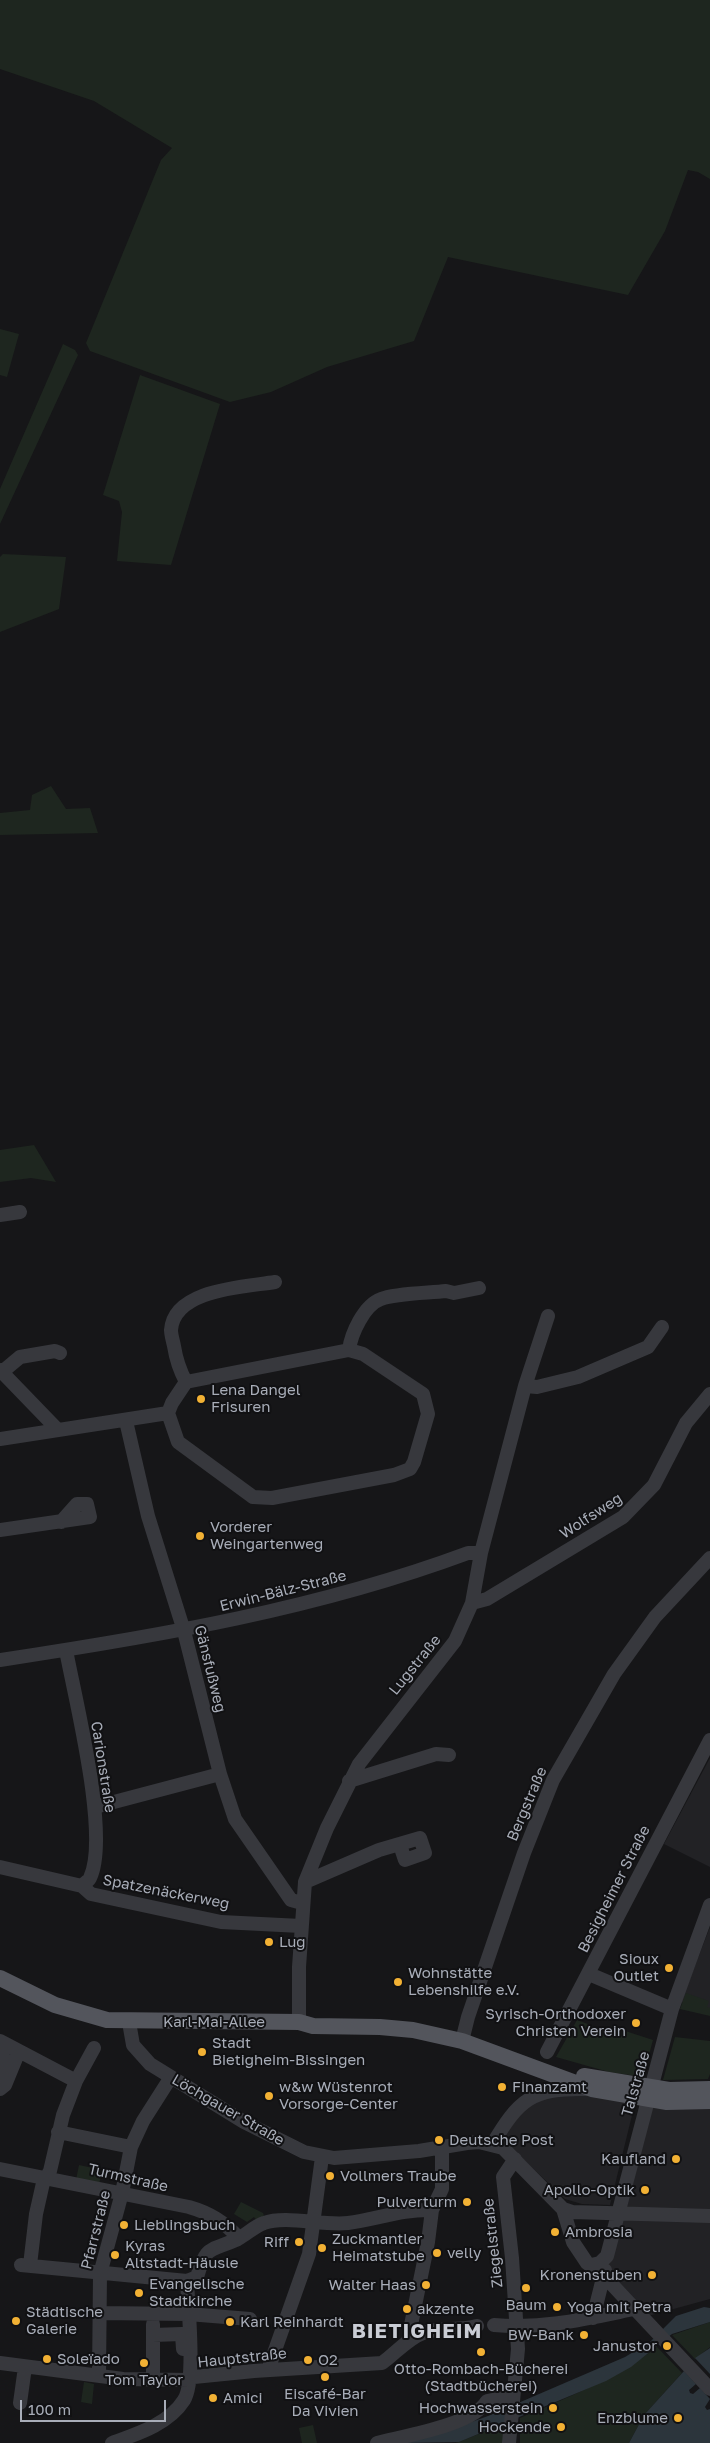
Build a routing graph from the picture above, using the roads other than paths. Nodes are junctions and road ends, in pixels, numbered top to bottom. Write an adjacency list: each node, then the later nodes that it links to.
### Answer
1 (20, 1212): 2 (street)
2 (0, 1215)
3 (275, 1282): 10 (street)
4 (479, 1288): 7 (street)
5 (548, 1316): 11 (street, Lugstraße)
6 (662, 1327): 11 (street)
7 (349, 1350): 10 (street); 13 (street)
8 (60, 1353): 9 (street)
9 (1, 1371): 15 (street)
10 (186, 1382): 13 (street)
11 (526, 1386): 19 (street, Lugstraße)
12 (710, 1394): 21 (street, Wolfsweg)
13 (168, 1413): 14 (street)
14 (126, 1421): 15 (street); 22 (street, Gänsfußweg)
15 (57, 1429): 16 (street)
16 (0, 1439)
17 (61, 1522): 18 (street)
18 (0, 1530)
19 (482, 1553): 21 (street, Lugstraße); 22 (street, Erwin-Bälz-Straße)
20 (710, 1558): 42 (street, Bergstraße)
21 (472, 1603): 28 (street, Lugstraße)
22 (184, 1631): 23 (street, Erwin-Bälz-Straße); 27 (street, Gänsfußweg)
23 (66, 1650): 24 (street, Erwin-Bälz-Straße); 29 (street, Carionstraße)
24 (0, 1660)
25 (710, 1740): 37 (street, Besigheimer Straße)
26 (449, 1756): 28 (street)
27 (220, 1774): 29 (street); 34 (street, Gänsfußweg)
28 (349, 1781): 32 (street, Lugstraße)
29 (95, 1807): 33 (street, Carionstraße)
30 (400, 1845): 32 (street)
31 (0, 1867): 33 (street, Spatzenäckerweg)
32 (305, 1882): 34 (street, Lugstraße)
33 (82, 1886): 36 (street, Spatzenäckerweg)
34 (302, 1903): 36 (street, Lugstraße)
35 (710, 1905): 39 (street, Talstraße)
36 (301, 1926): 41 (street, Lugstraße)
37 (589, 1974): 39 (street); 45 (street, Besigheimer Straße)
38 (0, 1978): 40 (main road)
39 (672, 2009): 66 (street, Talstraße)
40 (129, 2022): 41 (main road, Karl-Mai-Allee); 46 (street, Löchgauer Straße)
41 (299, 2022): 42 (main road, Karl-Mai-Allee)
42 (463, 2037): 45 (main road, Karl-Mai-Allee)
43 (9, 2046): 47 (street); 48 (street); 49 (street)
44 (94, 2048): 47 (street)
45 (551, 2065): 50 (main road, Karl-Mai-Allee); 52 (main road, Karl-Mai-Allee)
46 (171, 2076): 57 (street, Pfarrstraße); 59 (street, Löchgauer Straße)
47 (76, 2081): 55 (street)
48 (0, 2084)
49 (0, 2089)
50 (592, 2089): 52 (main road, Karl-Mai-Allee); 56 (street)
51 (710, 2089): 53 (main road, Karl-Mai-Allee)
52 (626, 2090): 53 (main road, Karl-Mai-Allee)
53 (668, 2096): 54 (main road, Karl-Mai-Allee)
54 (710, 2101)
55 (58, 2132): 57 (street); 62 (street)
56 (492, 2144): 58 (street, Löchgauer Straße); 60 (street, Löchgauer Straße)
57 (131, 2147): 63 (street, Pfarrstraße)
58 (442, 2148): 59 (street, Löchgauer Straße); 65 (street)
59 (322, 2157): 68 (street)
60 (515, 2159): 64 (street, Löchgauer Straße); 82 (street, Ziegelstraße)
61 (0, 2169): 62 (street, Turmstraße)
62 (46, 2177): 63 (street, Turmstraße); 72 (street)
63 (122, 2193): 69 (street, Turmstraße); 72 (street, Pfarrstraße)
64 (563, 2209): 66 (street); 71 (street)
65 (432, 2210): 68 (street); 83 (street)
66 (617, 2213): 67 (street); 70 (street, Talstraße)
67 (710, 2216)
68 (313, 2223): 69 (street); 86 (street)
69 (239, 2238): 74 (street)
70 (607, 2256): 71 (street); 73 (street, Talstraße)
71 (592, 2265): 73 (street)
72 (100, 2274): 74 (street); 75 (street, Pfarrstraße)
73 (604, 2276): 76 (street); 78 (street, Talstraße)
74 (187, 2281): 77 (street)
75 (99, 2308): 77 (street); 88 (street, Pfarrstraße)
76 (634, 2308): 78 (street); 90 (street)
77 (188, 2314): 79 (street); 89 (street)
78 (593, 2318): 82 (street)
79 (250, 2319)
80 (494, 2325): 82 (street)
81 (477, 2326): 83 (street, Hauptstraße)
82 (517, 2327): 91 (street, Ziegelstraße)
83 (414, 2337): 86 (street, Hauptstraße)
84 (0, 2363): 85 (street, Hauptstraße)
85 (24, 2367): 88 (street, Hauptstraße); 92 (street)
86 (268, 2370): 89 (street, Hauptstraße)
87 (153, 2373): 88 (street, Hauptstraße); 89 (street, Hauptstraße); 89 (street)
88 (99, 2376)
89 (186, 2380): 93 (street)
90 (710, 2389)
91 (512, 2400): 94 (street); 95 (street, Ziegelstraße)
92 (20, 2403)
93 (112, 2443)
94 (377, 2443)
95 (509, 2443)

